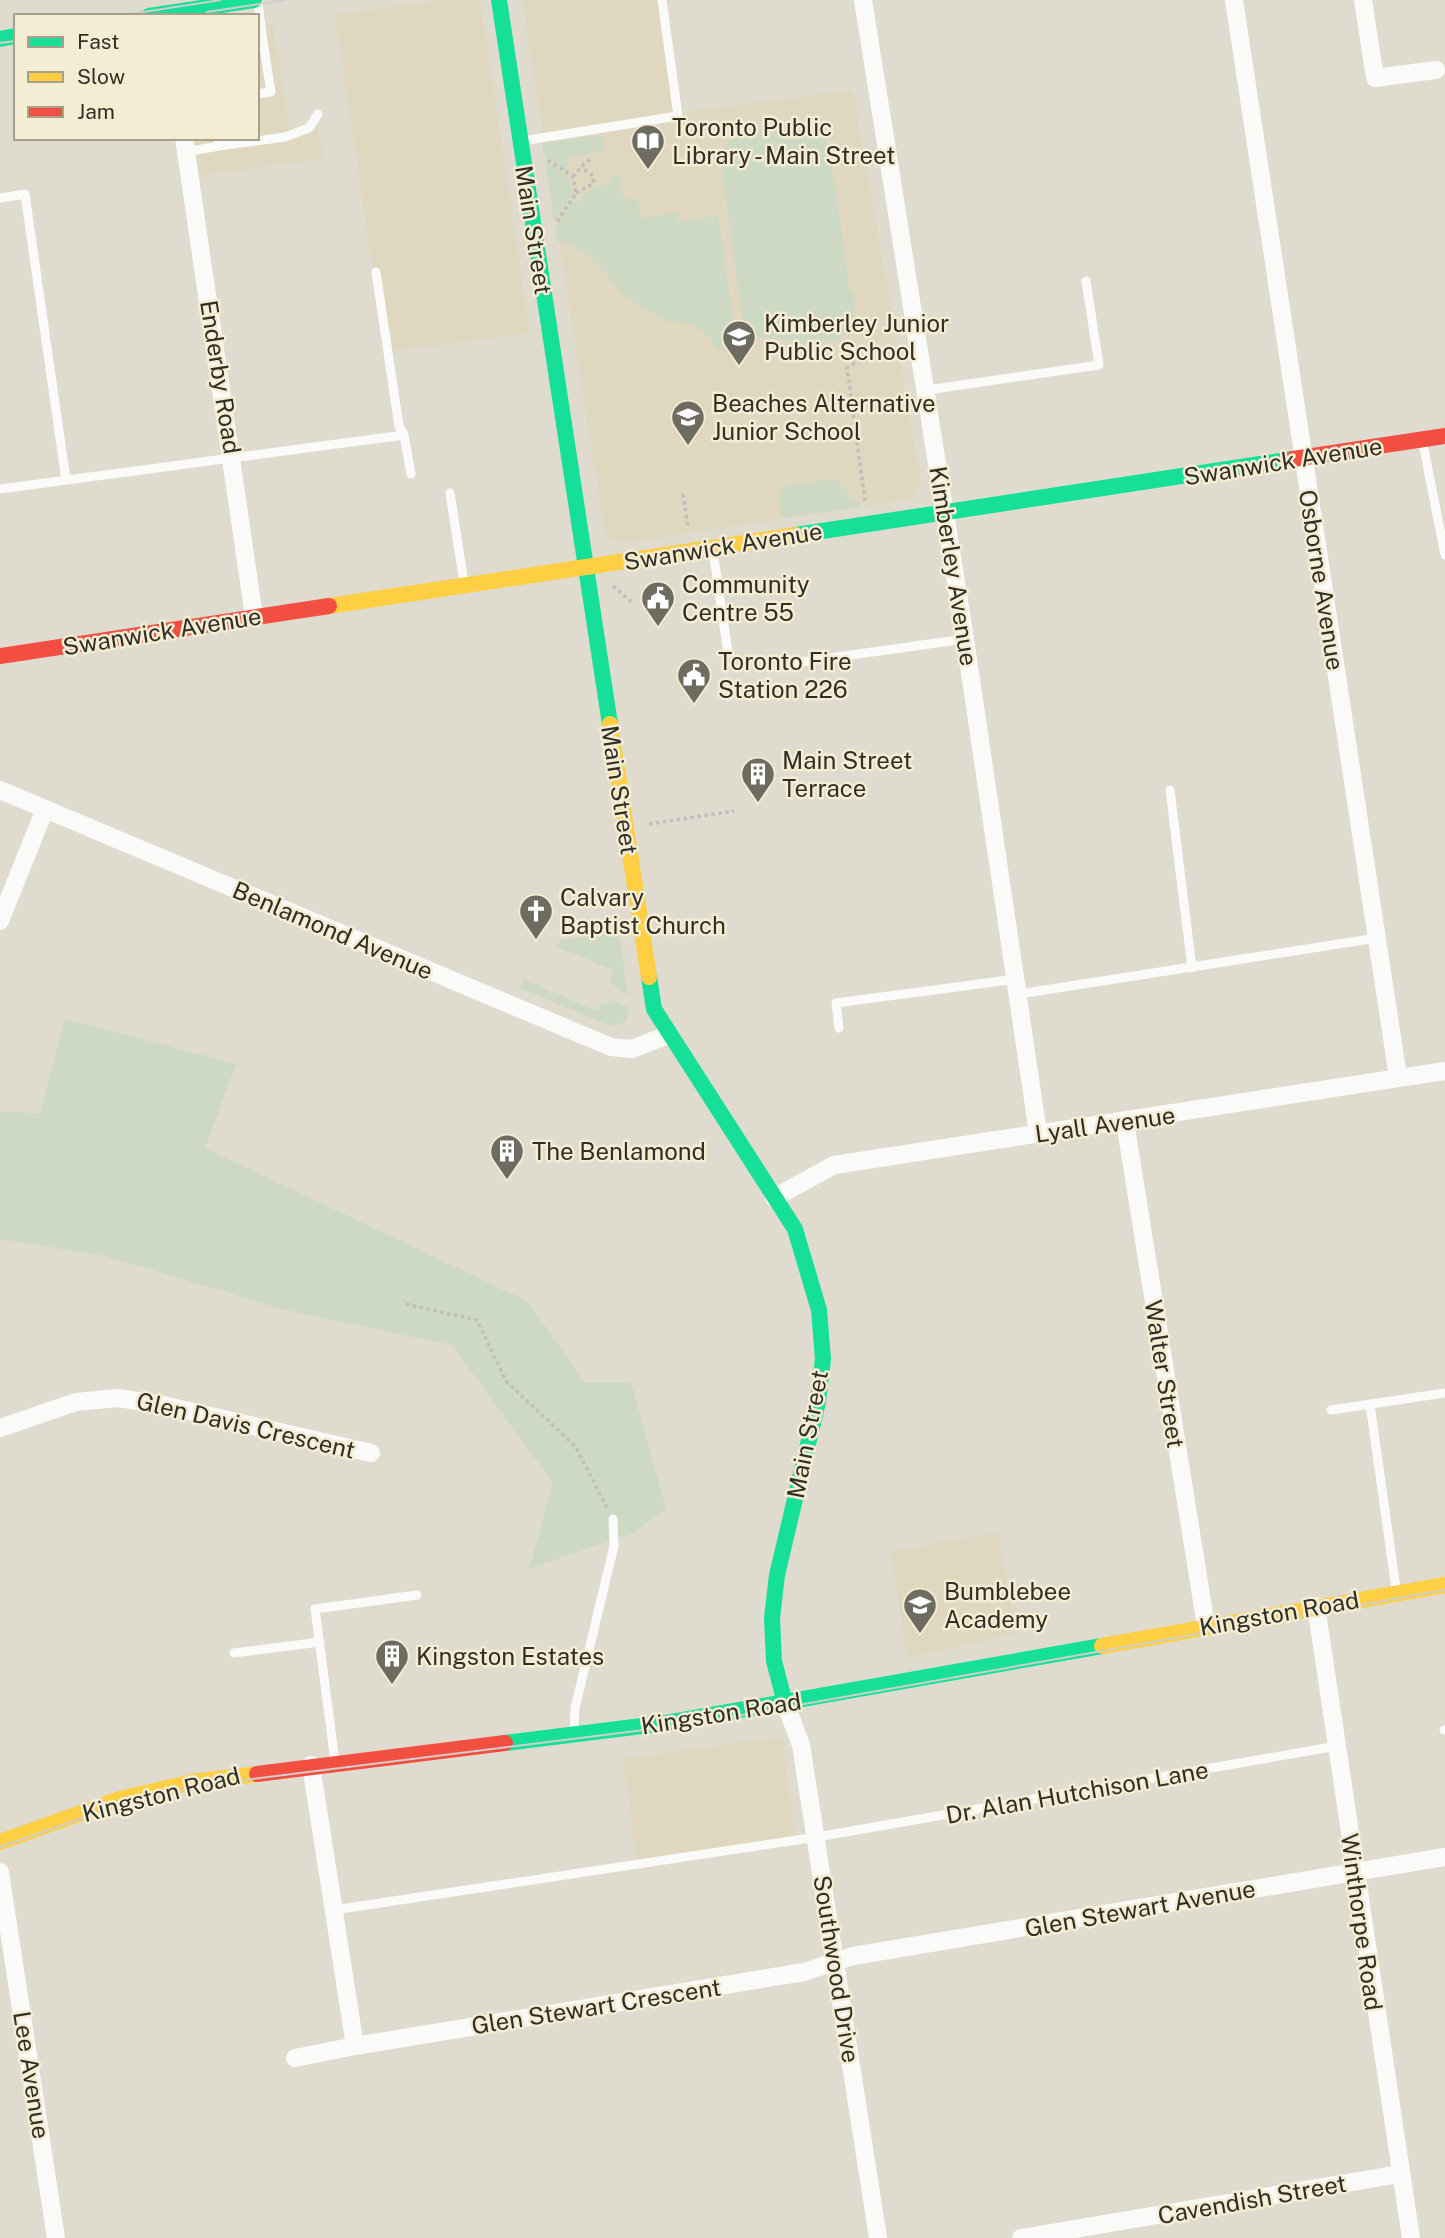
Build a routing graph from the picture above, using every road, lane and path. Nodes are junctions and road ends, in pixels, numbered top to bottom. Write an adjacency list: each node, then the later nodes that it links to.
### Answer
1 (256, 0): 8 (street)
2 (499, 0): 17 (street, Main Street)
3 (662, 0): 17 (lane)
4 (863, 0): 29 (street, Kimberley Avenue)
5 (1234, 0): 34 (street, Osborne Avenue)
6 (1363, 0): 11 (street)
7 (161, 11): 8 (street)
8 (203, 12)
9 (260, 35): 10 (lane)
10 (262, 65): 12 (lane)
11 (1436, 70)
12 (259, 94)
13 (317, 114): 14 (lane)
14 (259, 139)
15 (245, 140): 16 (lane)
16 (219, 142): 18 (lane)
17 (520, 142): 45 (street, Main Street)
18 (185, 145): 33 (street, Enderby Road)
19 (543, 156): 22 (path)
20 (593, 158): 21 (path)
21 (581, 167): 22 (path); 23 (path)
22 (573, 177): 23 (path)
23 (576, 193): 25 (path)
24 (0, 198): 36 (lane)
25 (554, 226)
26 (376, 272): 30 (lane)
27 (1086, 281): 29 (lane)
28 (903, 349): 40 (path)
29 (927, 390): 41 (street, Kimberley Avenue)
30 (404, 435): 33 (lane); 35 (lane)
31 (1445, 436): 32 (street, Swanwick Avenue)
32 (1423, 440): 34 (street, Swanwick Avenue); 44 (lane)
33 (233, 459): 36 (lane); 49 (street, Enderby Road)
34 (1303, 459): 41 (street, Swanwick Avenue); 60 (street, Osborne Avenue)
35 (411, 474)
36 (66, 480): 37 (lane)
37 (0, 489)
38 (450, 493): 46 (lane)
39 (683, 494): 42 (path)
40 (866, 510)
41 (946, 512): 43 (street, Swanwick Avenue); 50 (street, Kimberley Avenue)
42 (689, 537)
43 (712, 548): 45 (street, Swanwick Avenue); 51 (lane)
44 (1445, 555)
45 (586, 567): 46 (street, Swanwick Avenue); 64 (street, Main Street)
46 (464, 584): 49 (street, Swanwick Avenue)
47 (613, 586): 48 (path)
48 (633, 603)
49 (254, 616): 52 (street, Swanwick Avenue)
50 (965, 639): 53 (lane); 62 (street, Kimberley Avenue)
51 (728, 653)
52 (0, 656)
53 (794, 663)
54 (0, 790): 56 (street, Benlamond Avenue)
55 (1170, 790): 61 (lane)
56 (45, 808): 59 (street); 64 (street, Benlamond Avenue)
57 (734, 811): 58 (path)
58 (645, 824)
59 (0, 921)
60 (1379, 937): 61 (lane); 66 (street, Osborne Avenue)
61 (1192, 968): 62 (lane)
62 (1018, 987): 63 (lane); 68 (street, Kimberley Avenue)
63 (839, 1028)
64 (668, 1035): 69 (street, Main Street)
65 (1445, 1071): 66 (street, Lyall Avenue)
66 (1398, 1077): 67 (street, Lyall Avenue)
67 (1125, 1122): 68 (street, Lyall Avenue); 81 (street, Walter Street)
68 (1038, 1133): 69 (street, Lyall Avenue)
69 (774, 1198): 84 (street, Main Street)
70 (406, 1304): 76 (path)
71 (1445, 1392): 72 (lane)
72 (1370, 1404): 73 (lane); 78 (lane)
73 (1331, 1410)
74 (0, 1428): 75 (street, Glen Davis Crescent)
75 (371, 1453)
76 (613, 1519): 85 (lane)
77 (1445, 1586): 78 (street, Kingston Road)
78 (1396, 1594): 80 (street, Kingston Road)
79 (417, 1595): 82 (lane)
80 (1316, 1606): 81 (street, Kingston Road); 86 (street, Winthorpe Road)
81 (1206, 1626): 84 (street, Kingston Road)
82 (320, 1642): 83 (lane); 87 (lane)
83 (234, 1653)
84 (785, 1703): 85 (street, Kingston Road); 89 (street, Southwood Drive)
85 (574, 1735): 87 (street, Kingston Road)
86 (1337, 1746): 89 (lane, Dr. Alan Hutchison Lane); 93 (street, Winthorpe Road)
87 (335, 1762): 88 (street, Kingston Road)
88 (311, 1765): 90 (street, Kingston Road); 94 (street)
89 (817, 1837): 94 (lane, Dr. Alan Hutchison Lane); 95 (street, Southwood Drive)
90 (0, 1842)
91 (1445, 1857): 93 (street, Glen Stewart Avenue)
92 (0, 1871): 99 (street, Lee Avenue)
93 (1354, 1872): 95 (street, Glen Stewart Avenue); 98 (street, Winthorpe Road)
94 (334, 1910): 96 (street)
95 (837, 1963): 96 (street, Glen Stewart Crescent); 100 (street, Southwood Drive)
96 (355, 2046): 97 (street, Glen Stewart Crescent)
97 (295, 2058)
98 (1400, 2174): 101 (street, Cavendish Street); 102 (street, Winthorpe Road)
99 (56, 2238)
100 (878, 2238)
101 (1021, 2238)
102 (1411, 2238)

